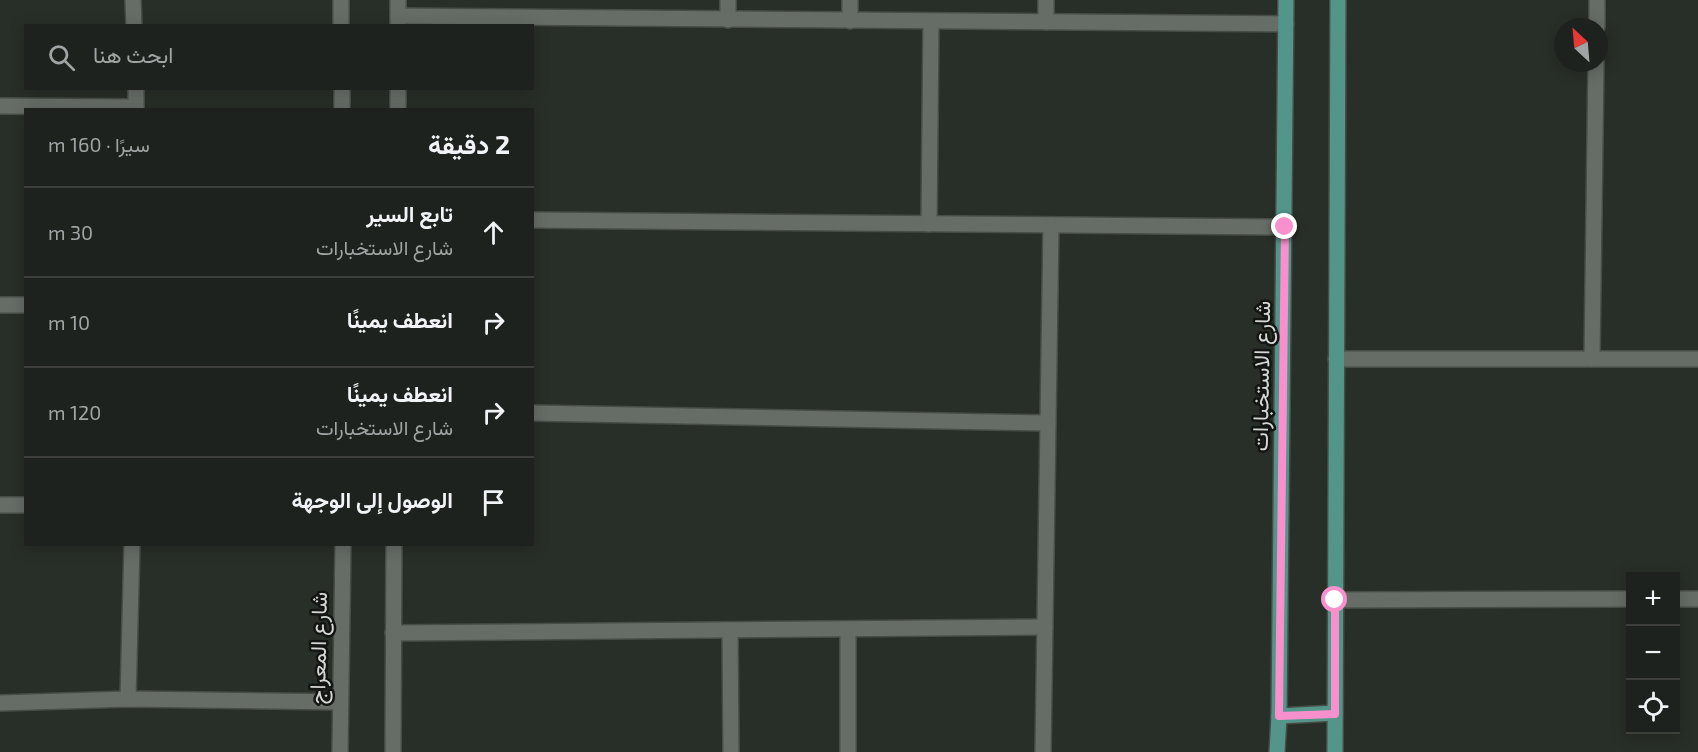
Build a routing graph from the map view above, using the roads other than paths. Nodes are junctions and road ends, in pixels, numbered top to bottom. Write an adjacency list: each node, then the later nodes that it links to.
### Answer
1 (133, 0): 16 (street)
2 (341, 0): 17 (street)
3 (398, 0): 12 (street)
4 (729, 0): 11 (street)
5 (850, 0): 13 (street)
6 (1046, 0): 15 (street)
7 (1286, 0): 18 (main road, شارع الاستخبارات)
8 (1338, 0): 33 (main road)
9 (1597, 0): 10 (street)
10 (1597, 18)
11 (728, 20): 12 (street); 13 (street)
12 (398, 21)
13 (850, 21): 14 (street)
14 (931, 21): 15 (street); 28 (street)
15 (1046, 22): 18 (street)
16 (134, 24)
17 (341, 24)
18 (1286, 24): 30 (main road, شارع الاستخبارات)
19 (1596, 72): 34 (street)
20 (135, 90): 24 (street)
21 (342, 90): 25 (street)
22 (398, 90): 26 (street)
23 (0, 106): 24 (street)
24 (136, 108)
25 (342, 108)
26 (398, 108)
27 (534, 220): 28 (street)
28 (929, 224): 29 (street)
29 (1051, 225): 30 (street); 37 (street)
30 (1285, 227): 55 (main road, شارع الاستخبارات)
31 (0, 305): 32 (street)
32 (24, 305)
33 (1336, 359): 34 (street); 46 (main road)
34 (1592, 359): 35 (street)
35 (1698, 359)
36 (534, 413): 37 (street)
37 (1048, 423): 47 (street)
38 (0, 505): 39 (street)
39 (24, 505)
40 (132, 546): 51 (street)
41 (343, 546): 52 (street, شارع المعراج)
42 (394, 546): 50 (street)
43 (1626, 599): 46 (street)
44 (1680, 599): 45 (street)
45 (1698, 599)
46 (1335, 600): 54 (main road)
47 (1045, 627): 48 (street); 60 (street)
48 (848, 629): 49 (street); 59 (street)
49 (730, 630): 50 (street); 58 (street)
50 (393, 633): 57 (street)
51 (128, 699): 52 (street); 53 (street)
52 (340, 702): 56 (street, شارع المعراج)
53 (0, 703)
54 (1335, 714): 55 (main road); 62 (main road)
55 (1279, 716): 61 (main road, شارع الاستخبارات)
56 (340, 752)
57 (393, 752)
58 (731, 752)
59 (848, 752)
60 (1043, 752)
61 (1277, 752)
62 (1335, 752)

